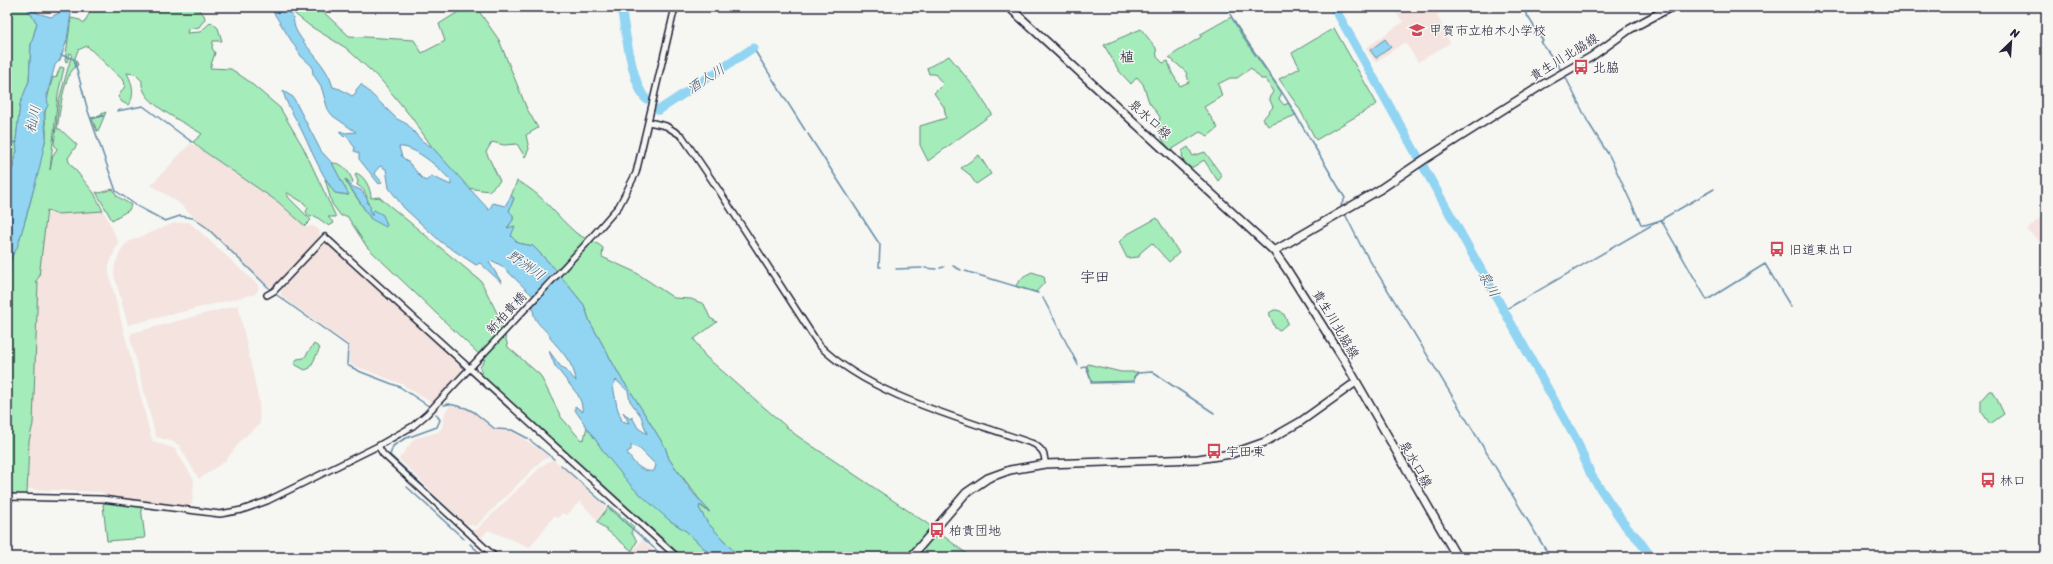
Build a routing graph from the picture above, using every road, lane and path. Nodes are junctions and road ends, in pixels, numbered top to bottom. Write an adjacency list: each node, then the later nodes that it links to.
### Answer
1 (675, 7): 4 (street, 新柏貴橋)
2 (1009, 7): 5 (main road, 泉水口線)
3 (1671, 7): 5 (main road, 貴生川北脇線)
4 (649, 122): 7 (street, 新柏貴橋); 10 (street)
5 (1274, 251): 8 (main road, 貴生川北脇線)
6 (271, 293): 7 (street)
7 (469, 369): 9 (street, 新柏貴橋); 13 (street)
8 (1356, 382): 10 (main road); 15 (main road, 泉水口線)
9 (378, 446): 11 (street, 新柏貴橋); 12 (street)
10 (1045, 464): 14 (main road)
11 (7, 497)
12 (495, 557)
13 (677, 557)
14 (911, 557)
15 (1457, 557)

